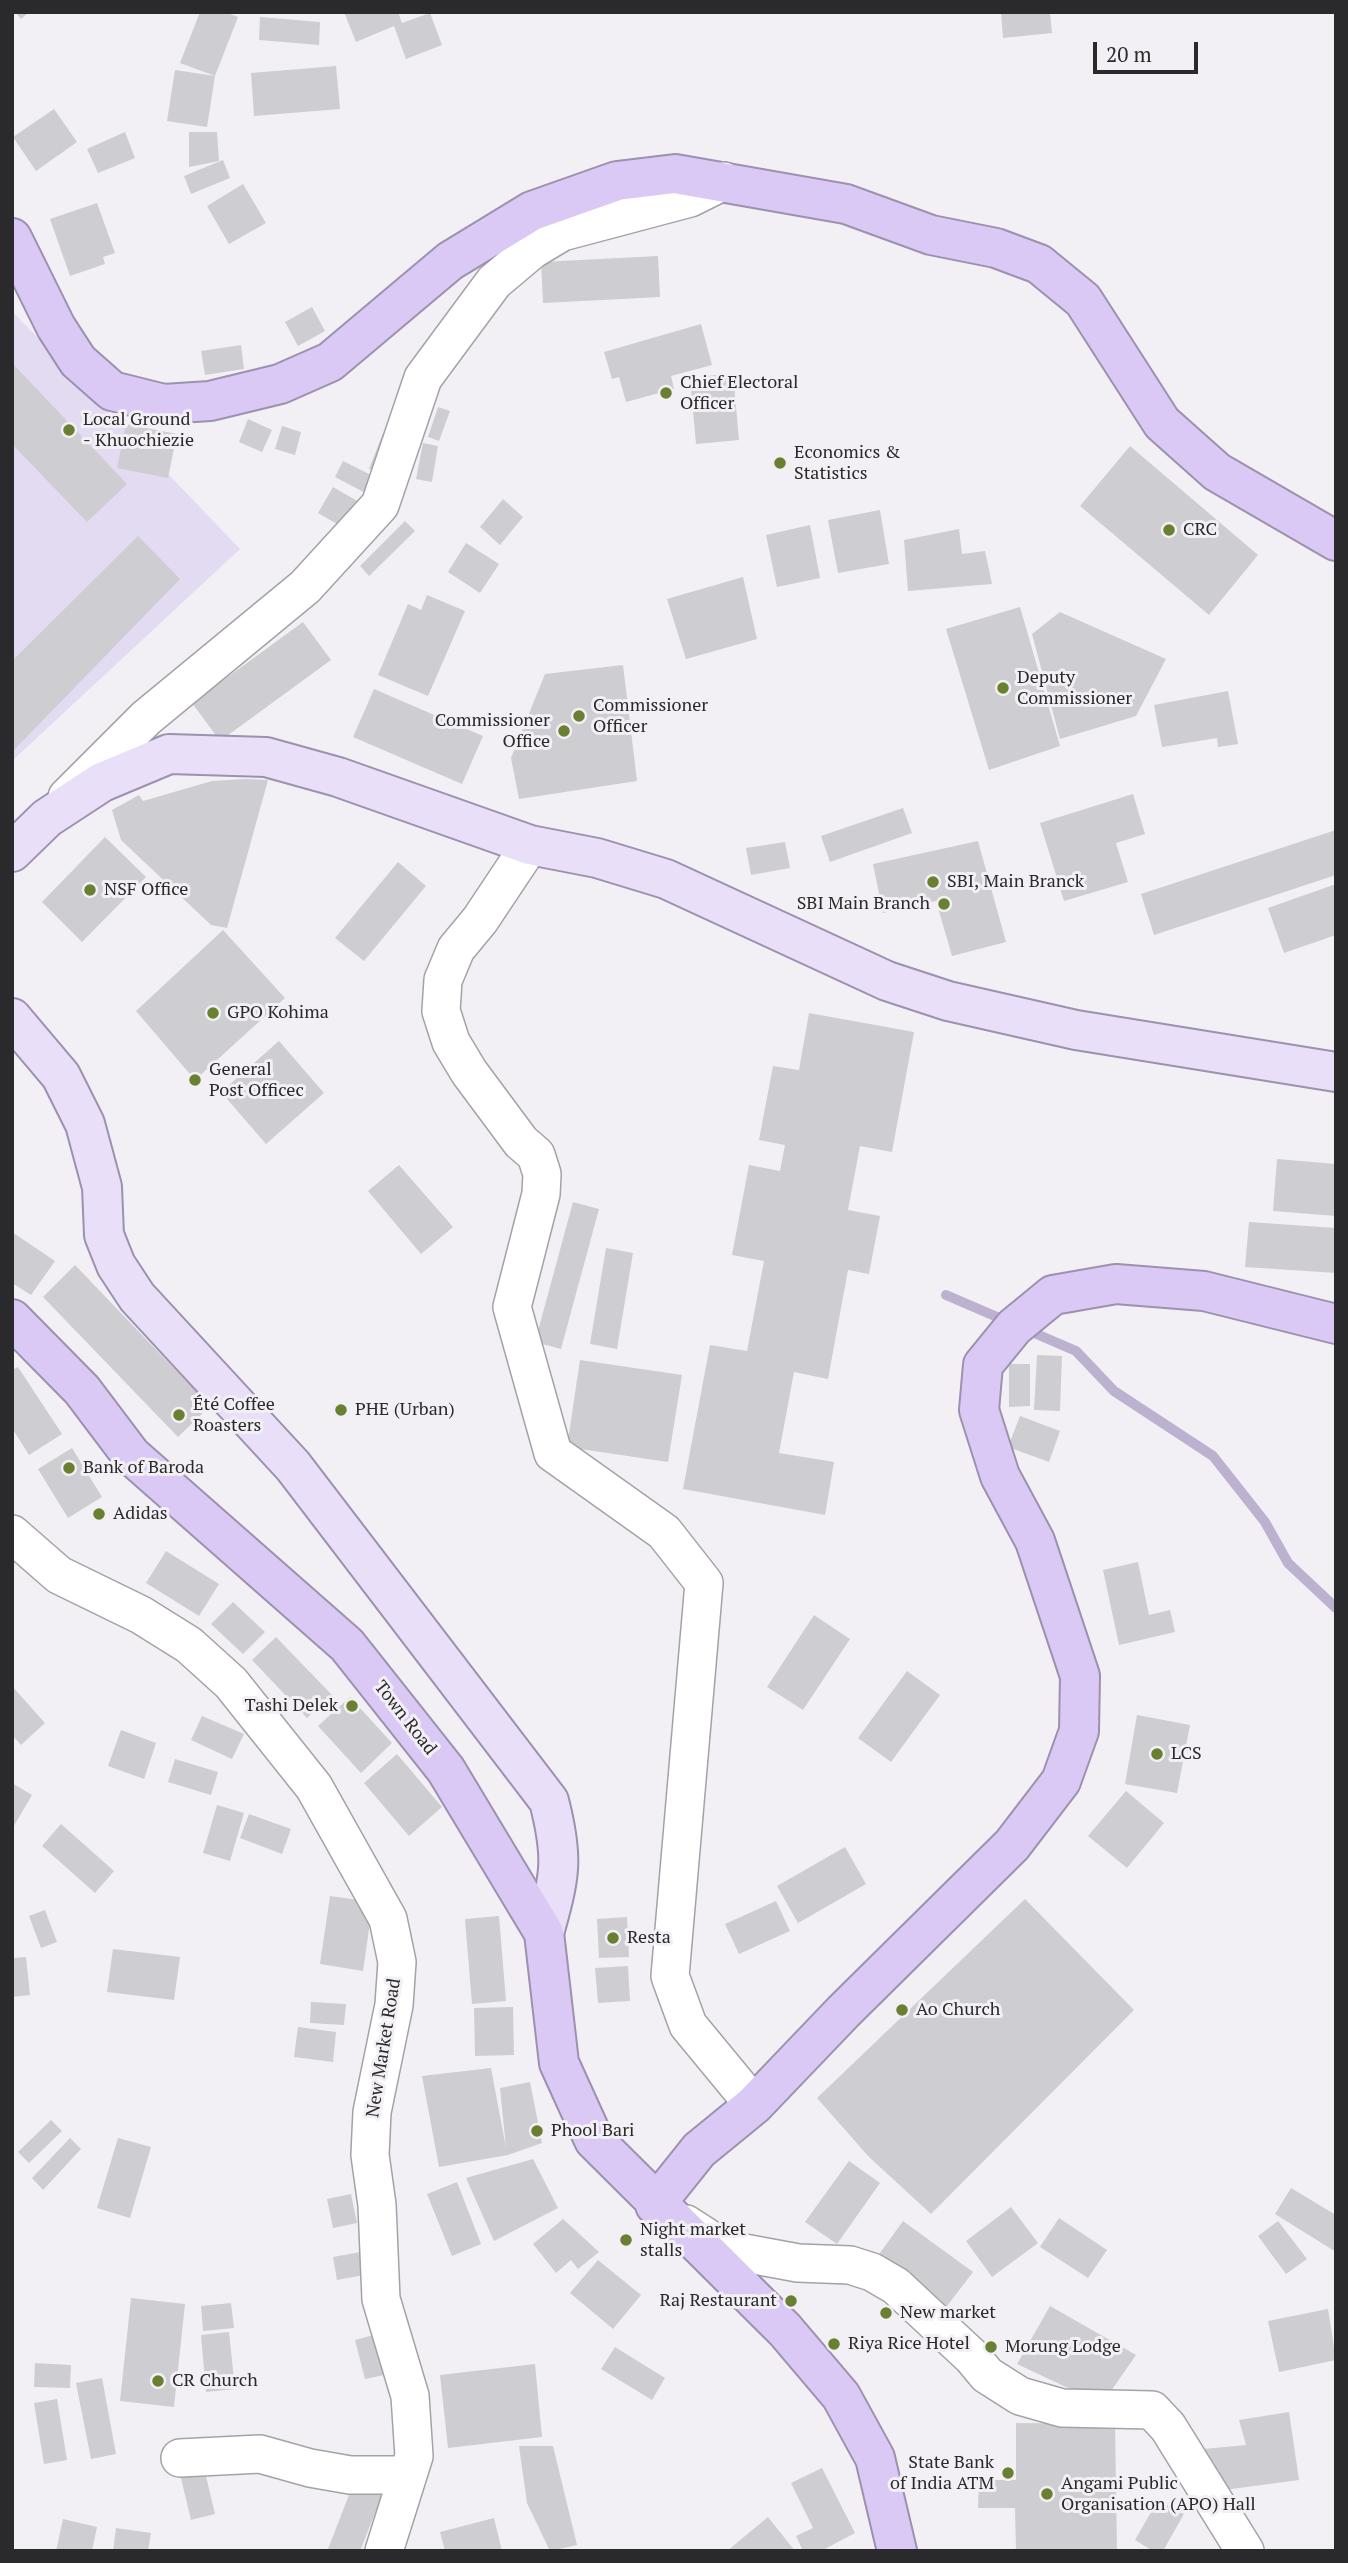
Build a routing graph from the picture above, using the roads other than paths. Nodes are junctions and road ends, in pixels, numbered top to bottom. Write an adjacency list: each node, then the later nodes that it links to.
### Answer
1 (724, 181): 2 (highway); 3 (highway); 4 (street)
2 (12, 238)
3 (1336, 541)
4 (47, 818): 5 (main road); 6 (main road)
5 (530, 845): 8 (main road); 13 (street)
6 (12, 852)
7 (12, 1018): 12 (main road)
8 (1336, 1072)
9 (12, 1319): 12 (highway, Town Road)
10 (1336, 1324): 13 (highway)
11 (12, 1534): 16 (street, New Market Road)
12 (544, 1933): 14 (highway, Town Road)
13 (754, 2105): 14 (highway)
14 (655, 2204): 18 (highway, Town Road); 19 (street)
15 (180, 2458): 16 (street)
16 (408, 2475): 17 (street, New Market Road)
17 (384, 2551)
18 (897, 2551)
19 (1245, 2551)

